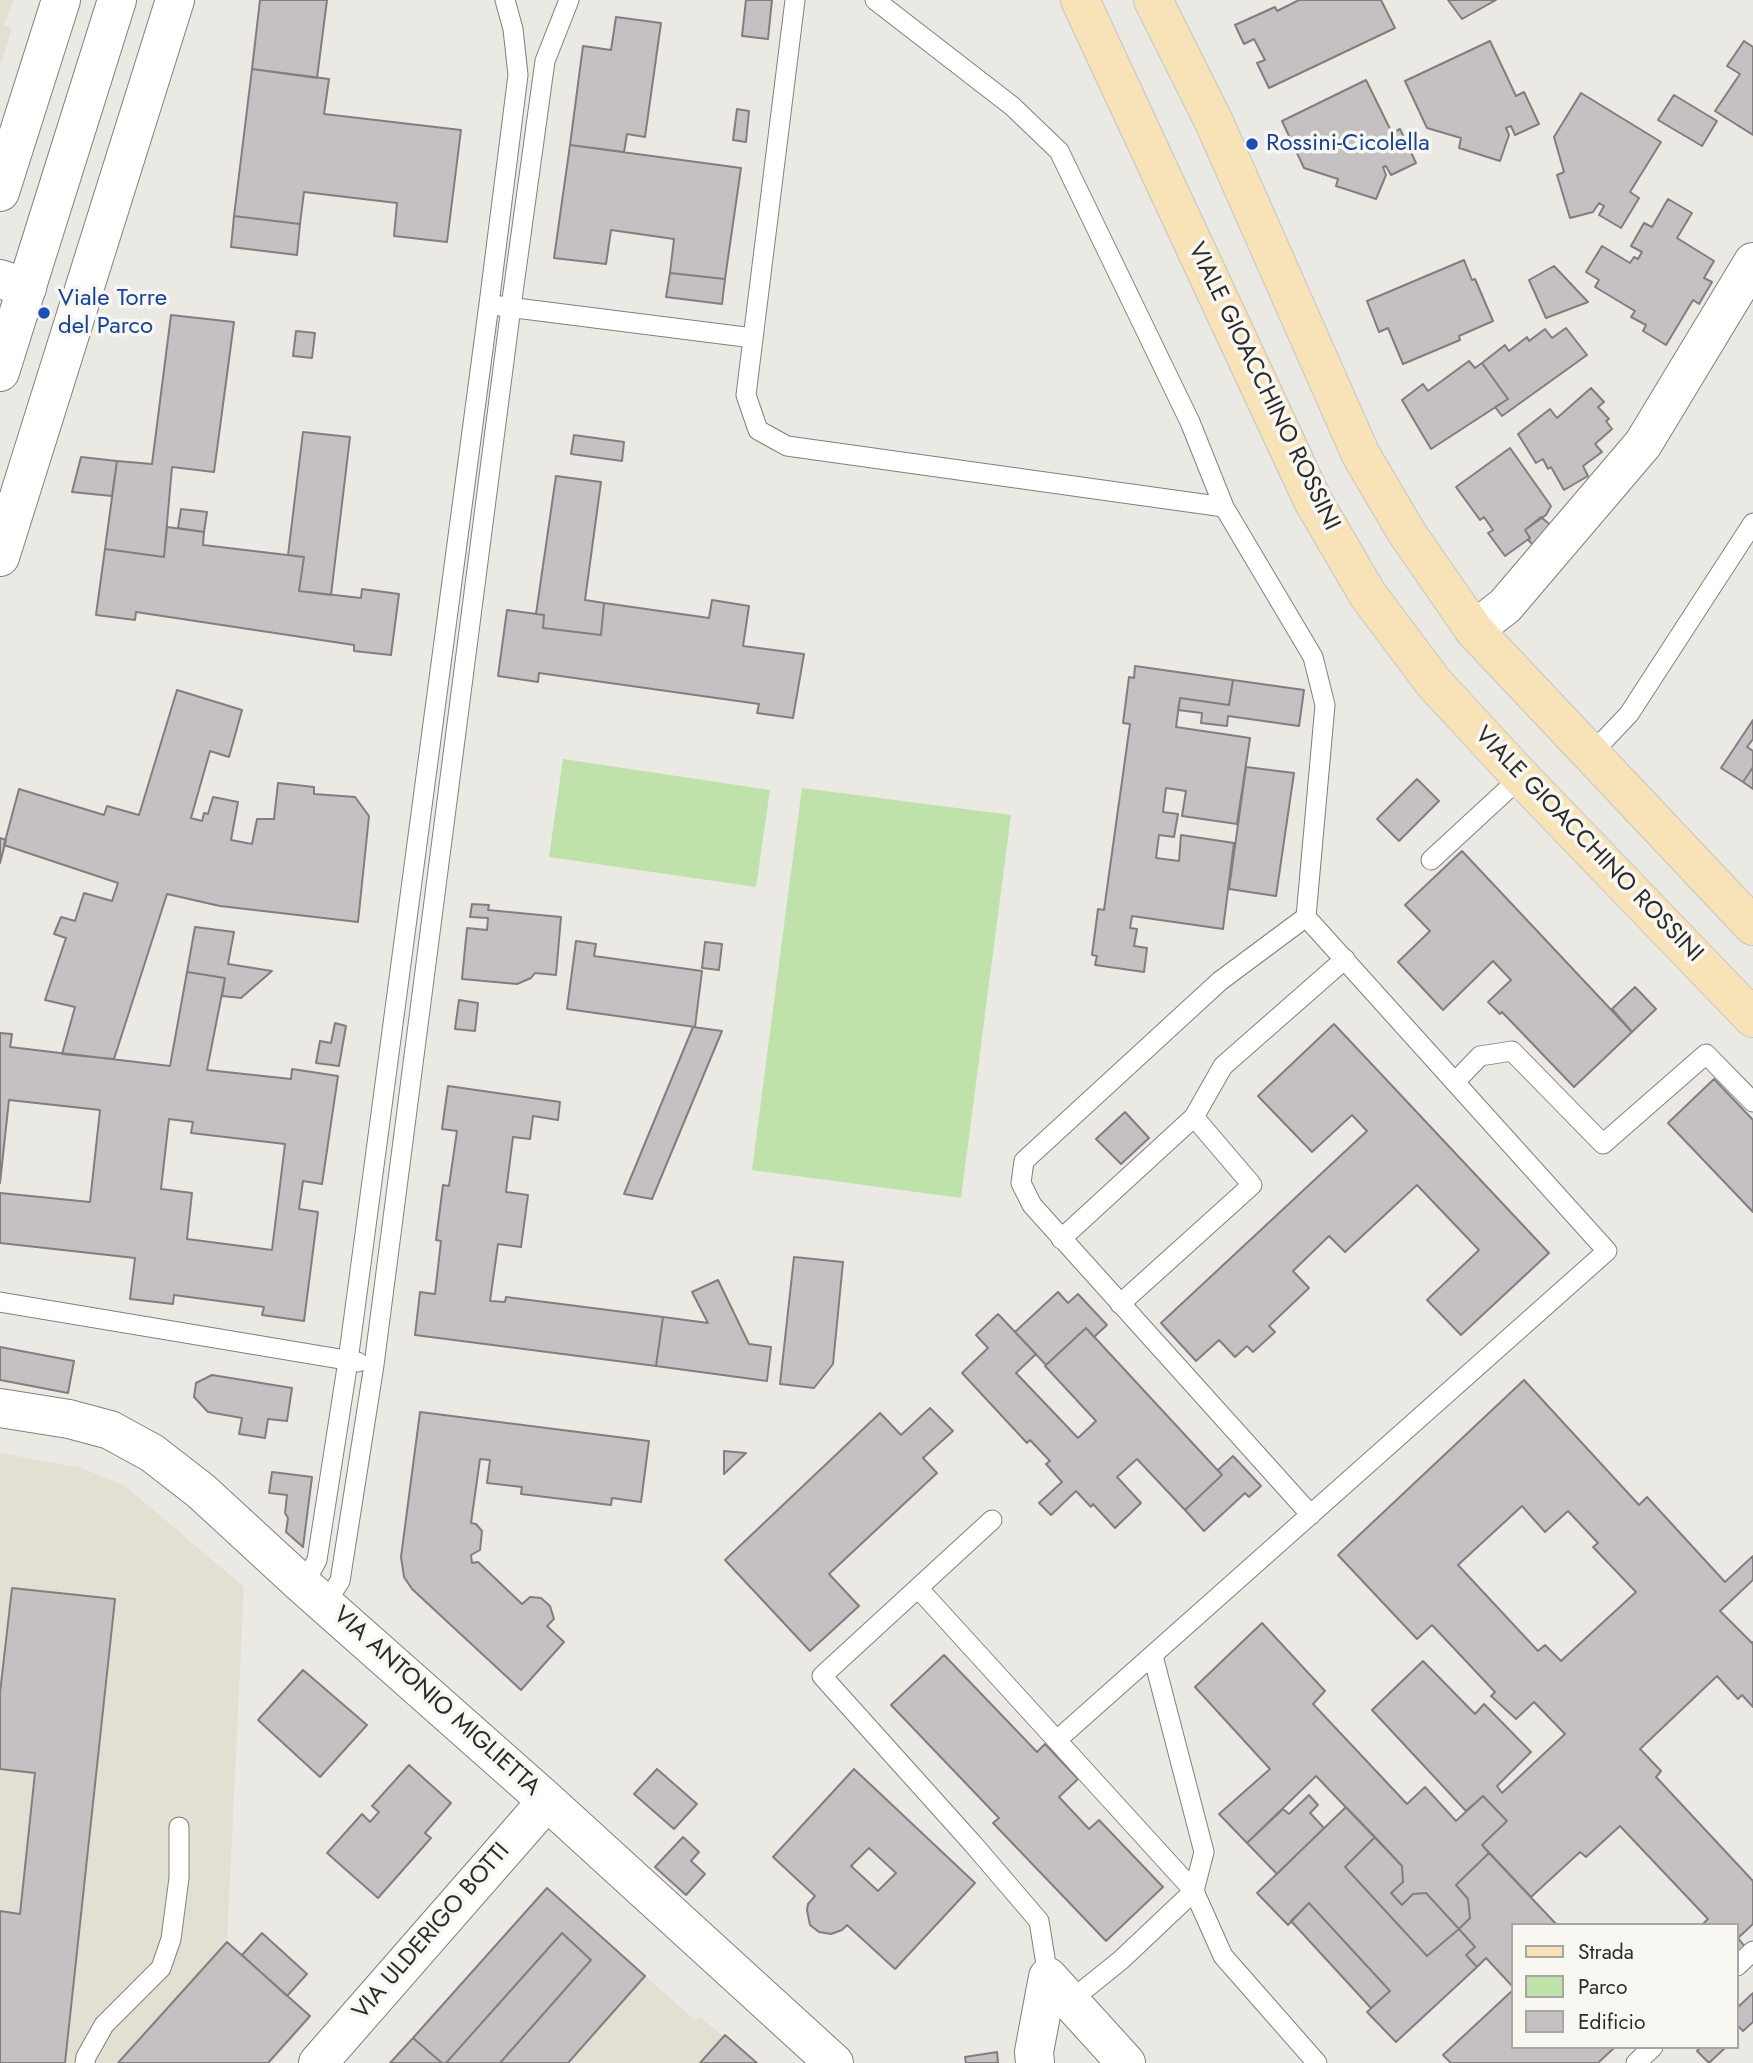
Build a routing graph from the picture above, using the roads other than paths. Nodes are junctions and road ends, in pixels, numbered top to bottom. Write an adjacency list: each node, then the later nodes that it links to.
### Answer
1 (61, 0): 10 (street)
2 (117, 0): 12 (street)
3 (174, 0): 19 (street)
4 (505, 0): 13 (lane)
5 (569, 0): 14 (lane)
6 (795, 0): 15 (lane)
7 (875, 0): 17 (lane)
8 (1080, 0): 22 (main road, VIALE GIOACCHINO ROSSINI)
9 (1153, 0): 20 (main road)
10 (0, 192)
11 (1753, 262): 20 (street)
12 (13, 283): 16 (street)
13 (489, 304): 14 (lane); 34 (lane)
14 (511, 307): 15 (lane); 35 (lane)
15 (752, 338): 17 (lane)
16 (0, 372)
17 (1224, 507): 24 (lane)
18 (1753, 523): 21 (lane)
19 (0, 557)
20 (1474, 629): 21 (main road)
21 (1591, 754): 25 (main road)
22 (1521, 777): 23 (lane); 27 (main road, VIALE GIOACCHINO ROSSINI)
23 (1431, 860)
24 (1306, 917): 26 (lane); 31 (lane)
25 (1753, 926)
26 (1345, 959): 28 (lane); 30 (lane)
27 (1753, 1018)
28 (1455, 1082): 29 (lane); 37 (lane)
29 (1753, 1102)
30 (1194, 1116): 31 (lane); 33 (lane)
31 (1061, 1239): 33 (lane)
32 (0, 1303): 34 (lane)
33 (1120, 1304): 37 (lane)
34 (348, 1361): 35 (lane); 40 (lane)
35 (374, 1365): 40 (lane)
36 (0, 1408): 40 (street, VIA ANTONIO MIGLIETTA)
37 (1311, 1515): 41 (lane)
38 (992, 1520): 39 (lane)
39 (918, 1588): 42 (lane); 48 (lane)
40 (314, 1594): 43 (street, VIA ANTONIO MIGLIETTA)
41 (1153, 1656): 42 (lane); 45 (lane)
42 (1057, 1740): 45 (lane)
43 (547, 1801): 51 (street, VIA ULDERIGO BOTTI); 52 (street, VIA ANTONIO MIGLIETTA)
44 (179, 1827): 50 (lane)
45 (1194, 1891): 48 (lane); 55 (lane)
46 (1753, 1951): 47 (lane)
47 (1739, 1964)
48 (1059, 1989): 53 (street); 54 (street)
49 (1651, 2049): 56 (lane)
50 (85, 2063)
51 (318, 2063)
52 (834, 2063)
53 (1035, 2063)
54 (1126, 2063)
55 (1317, 2063)
56 (1636, 2063)

